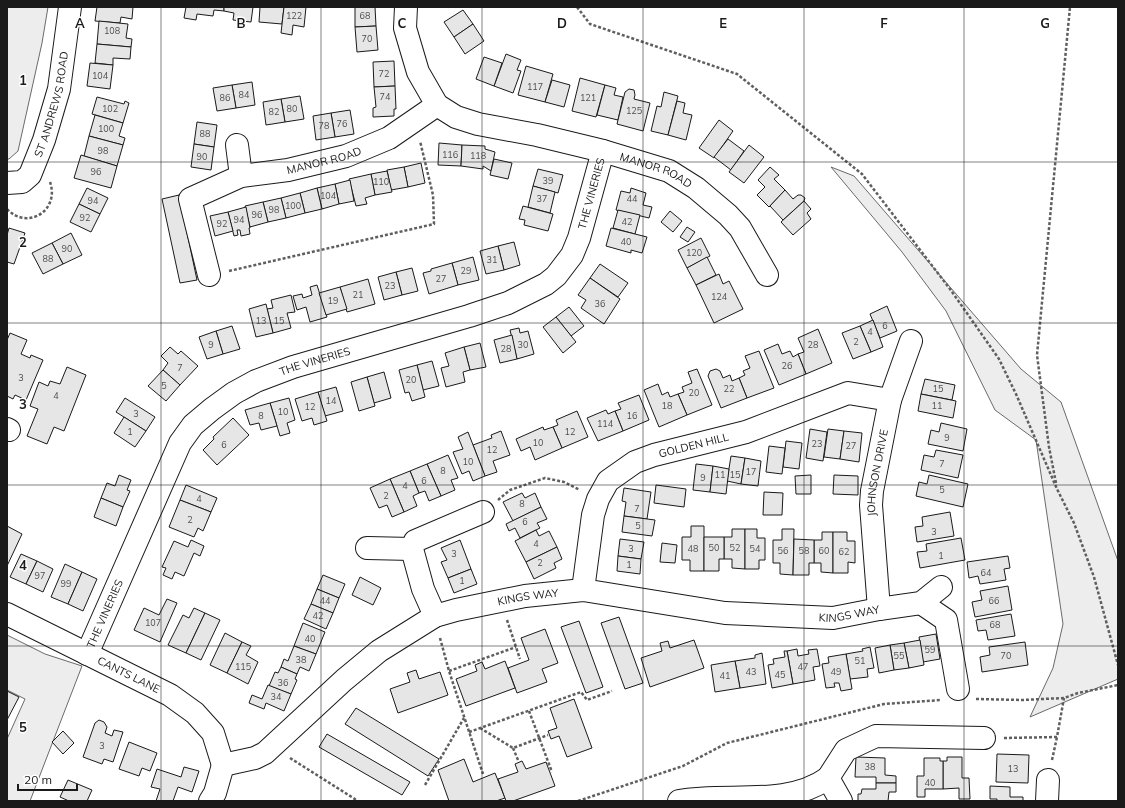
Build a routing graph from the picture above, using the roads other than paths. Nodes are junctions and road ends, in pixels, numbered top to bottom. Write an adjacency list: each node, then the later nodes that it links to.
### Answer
1 (70, 7): 7 (street, ST ANDREWS ROAD)
2 (406, 7): 3 (street, MANOR ROAD)
3 (437, 105): 5 (street, MANOR ROAD); 6 (street, MANOR ROAD)
4 (237, 146): 6 (street)
5 (603, 151): 9 (street, MANOR ROAD); 21 (street, THE VINERIES)
6 (241, 176): 8 (street, MANOR ROAD)
7 (7, 183)
8 (209, 275)
9 (767, 275)
10 (911, 341): 11 (street, JOHNSON DRIVE)
11 (890, 400): 16 (street, GOLDEN HILL); 18 (street, JOHNSON DRIVE)
12 (483, 512): 14 (street)
13 (367, 548): 14 (street)
14 (412, 549): 20 (street)
15 (941, 587): 17 (street)
16 (583, 590): 18 (street, KINGS WAY); 20 (street, KINGS WAY)
17 (921, 603): 18 (street, KINGS WAY); 22 (street)
18 (879, 609)
19 (7, 614): 21 (street, CANTS LANE)
20 (435, 616): 24 (street, KINGS WAY)
21 (87, 654): 24 (street, CANTS LANE)
22 (958, 690)
23 (984, 738): 25 (street)
24 (223, 765): 26 (street)
25 (828, 778): 27 (street); 28 (street)
26 (210, 801)
27 (679, 801)
28 (841, 801)

